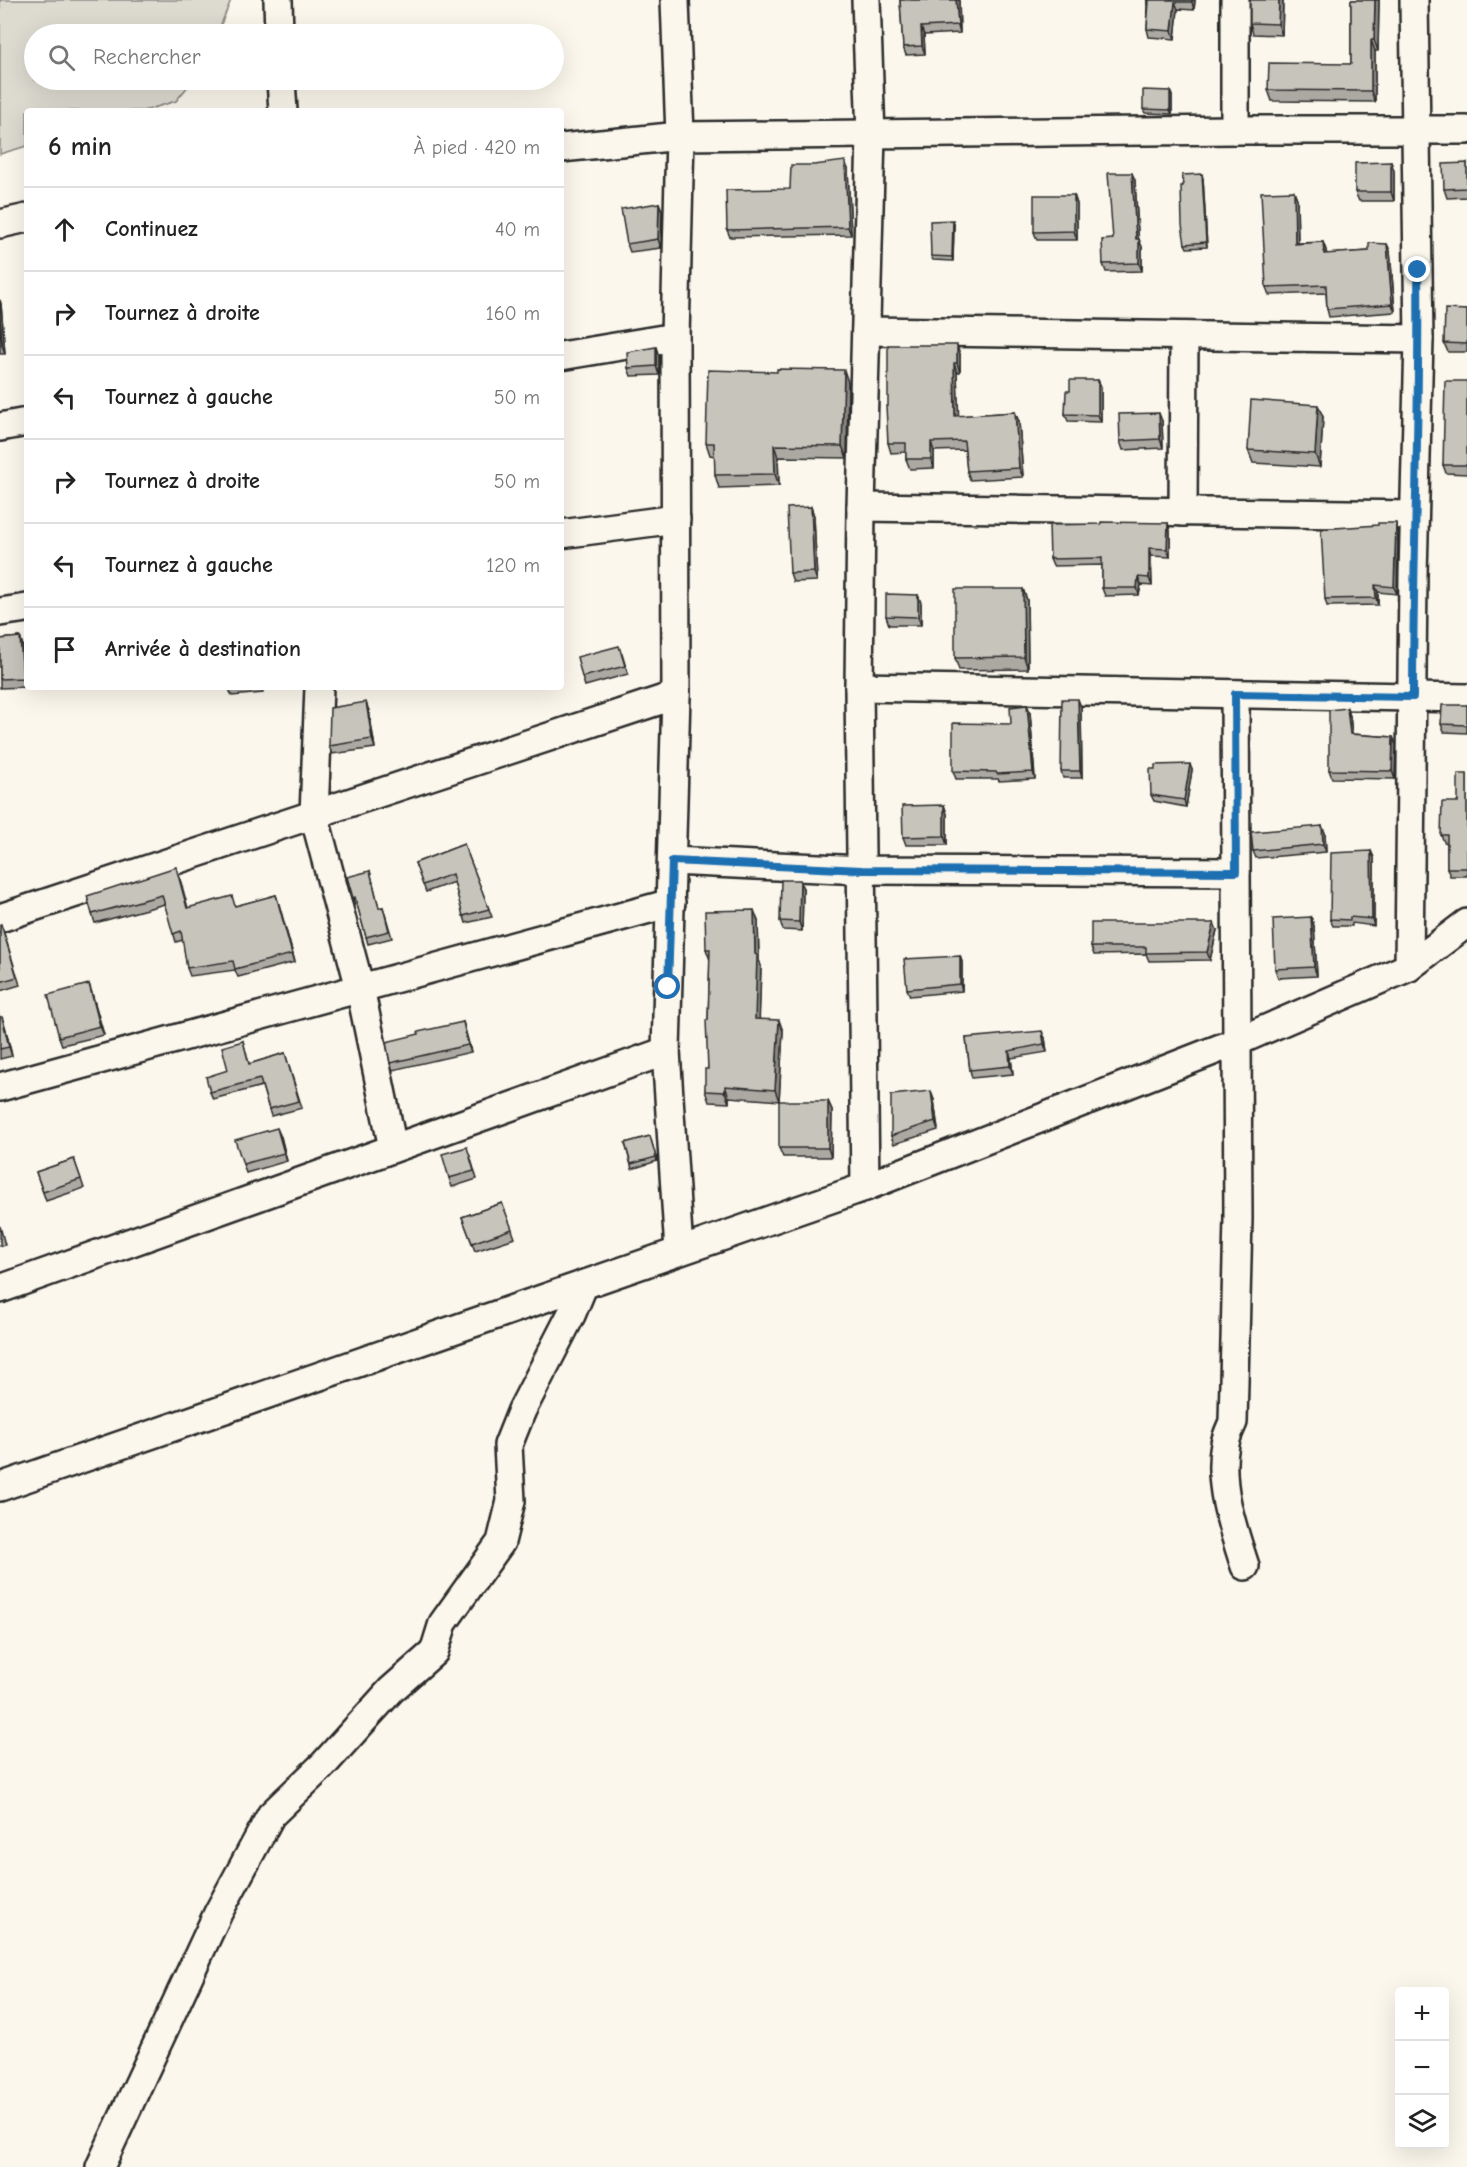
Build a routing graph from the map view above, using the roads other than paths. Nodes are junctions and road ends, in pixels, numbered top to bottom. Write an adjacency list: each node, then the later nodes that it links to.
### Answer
1 (278, 0): 6 (street)
2 (675, 0): 13 (street)
3 (866, 0): 12 (street)
4 (1235, 0): 9 (street)
5 (1414, 0): 10 (street)
6 (279, 24)
7 (282, 90): 8 (street)
8 (283, 108)
9 (1235, 130): 10 (street); 12 (street)
10 (1416, 130): 11 (street); 20 (street)
11 (1467, 130)
12 (871, 135): 13 (street); 17 (street)
13 (680, 136): 14 (street); 19 (street)
14 (564, 148)
15 (24, 219): 16 (street)
16 (0, 224)
17 (866, 331): 18 (street); 24 (street)
18 (1184, 336): 20 (street); 25 (street)
19 (675, 337): 21 (street); 27 (street)
20 (1419, 339): 26 (street)
21 (564, 356)
22 (24, 423): 23 (street)
23 (0, 427)
24 (861, 507): 25 (street); 31 (street)
25 (1183, 512): 26 (street)
26 (1414, 515): 35 (street)
27 (676, 519): 28 (street); 34 (street)
28 (564, 534)
29 (24, 608): 30 (street)
30 (0, 612)
31 (859, 687): 33 (street); 39 (street)
32 (318, 690): 37 (street)
33 (1235, 694): 35 (street); 40 (street)
34 (676, 695): 37 (street); 38 (street)
35 (1413, 697): 36 (street); 44 (street)
36 (1467, 698)
37 (314, 814): 42 (street); 45 (street)
38 (672, 861): 39 (street); 41 (street)
39 (862, 870): 40 (street); 50 (street)
40 (1236, 872): 46 (street)
41 (671, 903): 45 (street); 47 (street)
42 (0, 918)
43 (1467, 923): 44 (street)
44 (1409, 967): 46 (street)
45 (360, 988): 48 (street); 49 (street)
46 (1236, 1042): 50 (street); 55 (street)
47 (666, 1051): 49 (street); 51 (street)
48 (0, 1087)
49 (393, 1148): 53 (street)
50 (865, 1187): 51 (street)
51 (679, 1251): 52 (street)
52 (584, 1284): 54 (street); 56 (street)
53 (0, 1289)
54 (1, 1482)
55 (1245, 1566)
56 (100, 2167)

